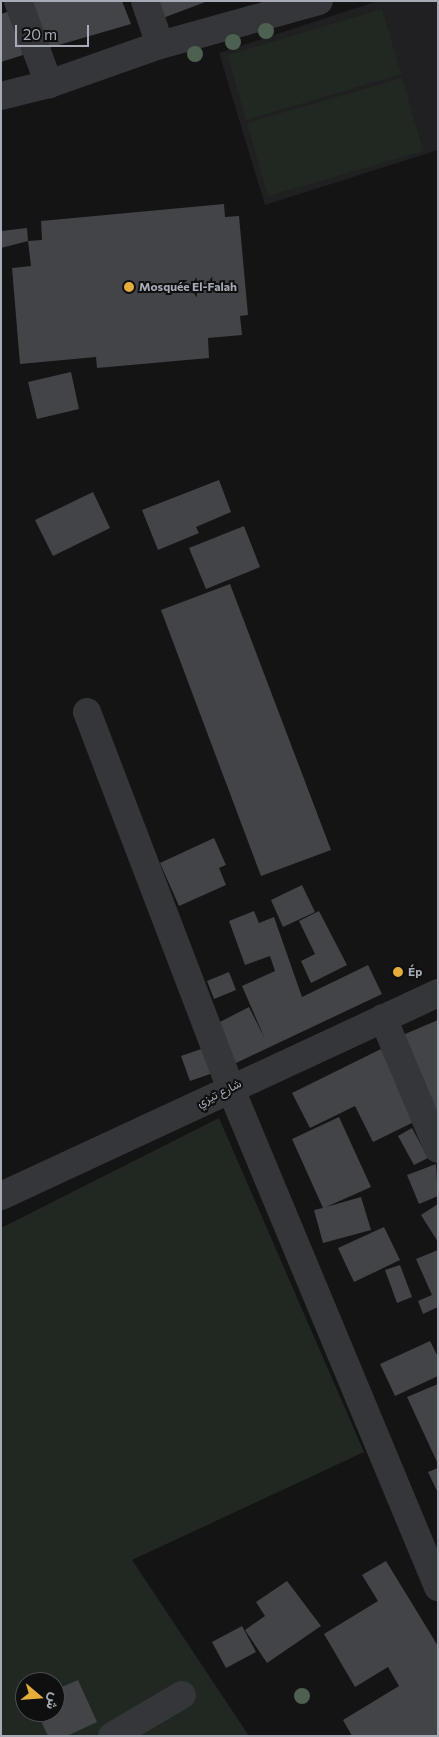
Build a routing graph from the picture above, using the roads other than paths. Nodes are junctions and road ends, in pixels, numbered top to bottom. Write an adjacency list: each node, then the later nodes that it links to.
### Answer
1 (18, 1): 6 (street)
2 (145, 1): 5 (street)
3 (318, 1): 4 (street)
4 (274, 8): 5 (street)
5 (160, 45): 6 (street)
6 (49, 84): 7 (street)
7 (1, 96)
8 (87, 712): 11 (street)
9 (438, 993): 10 (street, شارع تيزي)
10 (383, 1018): 11 (street, شارع تيزي); 12 (street)
11 (230, 1087): 13 (street, شارع تيزي); 14 (street)
12 (438, 1149)
13 (1, 1196)
14 (438, 1587)
15 (182, 1695): 16 (street)
16 (112, 1736)

